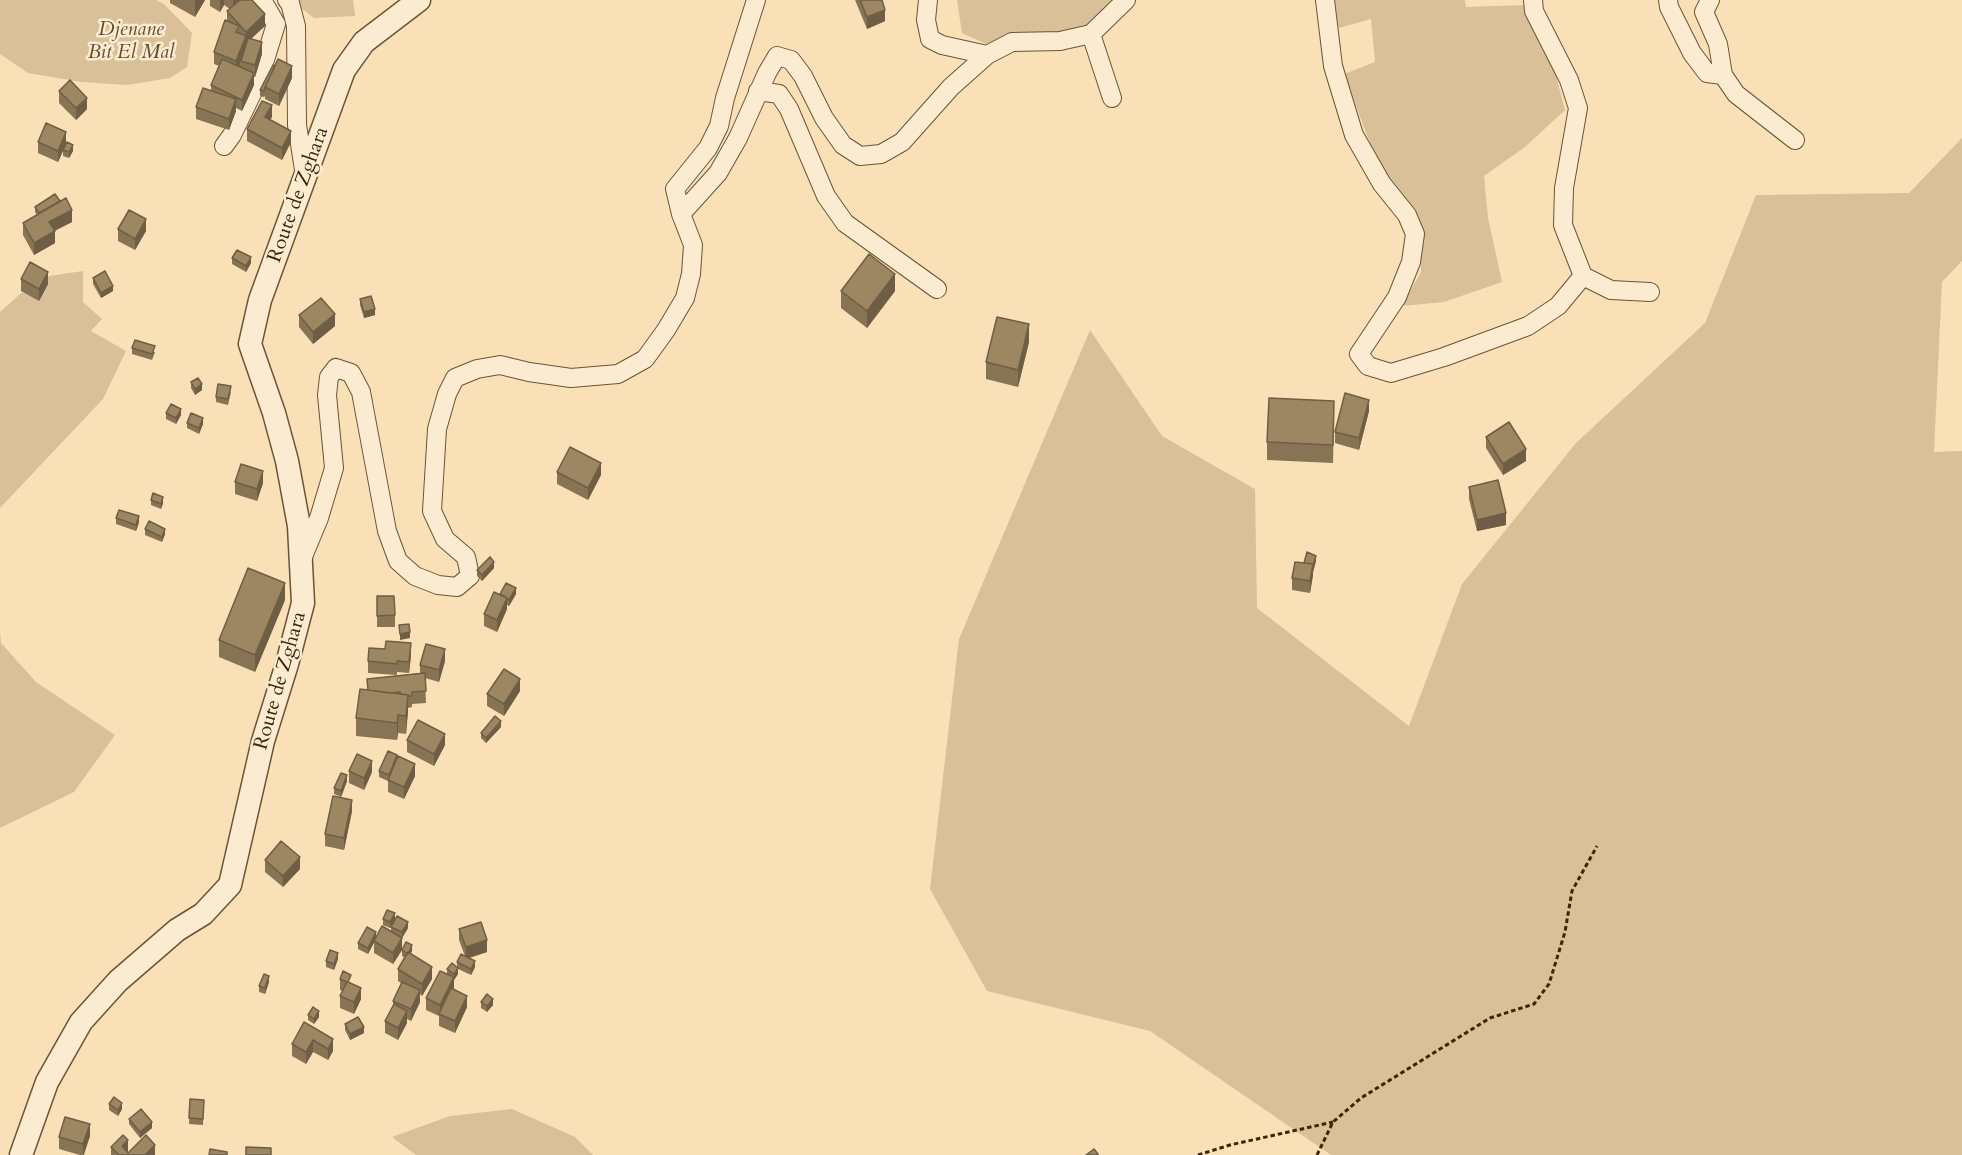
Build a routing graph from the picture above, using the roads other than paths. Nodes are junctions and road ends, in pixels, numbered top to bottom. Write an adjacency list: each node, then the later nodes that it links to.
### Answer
1 (262, 0): 17 (street)
2 (287, 0): 18 (street)
3 (419, 0): 18 (street, Route de Zghara)
4 (756, 0): 19 (street)
5 (928, 0): 12 (street)
6 (1126, 0): 11 (street)
7 (1325, 0): 20 (street)
8 (1533, 0): 20 (street)
9 (1668, 0): 13 (street)
10 (1706, 4): 13 (street)
11 (1091, 34): 12 (street); 15 (street)
12 (987, 55): 14 (street)
13 (1723, 75): 16 (street)
14 (758, 92): 19 (street); 21 (street)
15 (1112, 98)
16 (1795, 140)
17 (224, 146)
18 (305, 178): 23 (street, Route de Zghara)
19 (681, 214): 23 (street)
20 (1583, 276): 22 (street)
21 (937, 290)
22 (1650, 292)
23 (301, 562): 24 (street, Route de Zghara)
24 (21, 1155)

